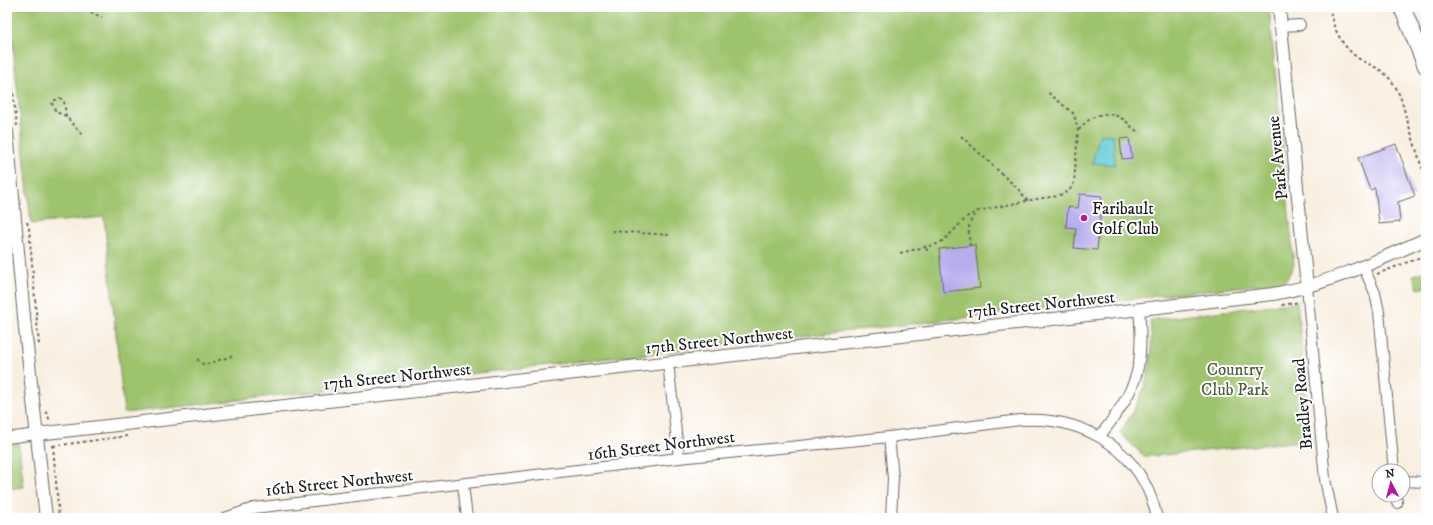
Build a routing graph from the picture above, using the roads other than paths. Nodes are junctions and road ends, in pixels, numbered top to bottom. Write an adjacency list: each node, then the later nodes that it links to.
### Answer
1 (1280, 7): 4 (street, Park Avenue)
2 (1403, 7): 5 (highway); 6 (highway)
3 (1300, 24): 4 (street)
4 (1281, 26): 10 (street, Park Avenue)
5 (1426, 49)
6 (1426, 66)
7 (7, 132): 13 (street)
8 (1426, 239): 9 (street, 17th Street Northwest)
9 (1363, 266): 10 (street, 17th Street Northwest); 18 (street)
10 (1308, 287): 11 (street, 17th Street Northwest); 27 (street, Bradley Road)
11 (1138, 310): 12 (street, 17th Street Northwest); 14 (street)
12 (668, 363): 13 (street, 17th Street Northwest); 17 (street)
13 (37, 434): 16 (street, 17th Street Northwest); 22 (street)
14 (1100, 436): 15 (street, 16th Street Northwest); 26 (street, 16th Street Northwest)
15 (889, 437): 17 (street, 16th Street Northwest); 25 (street)
16 (7, 438)
17 (679, 458): 21 (street, 16th Street Northwest)
18 (1393, 463)
19 (1411, 481): 20 (street)
20 (1426, 482)
21 (463, 485): 23 (street, 16th Street Northwest); 24 (street)
22 (46, 518)
23 (225, 518)
24 (467, 518)
25 (890, 518)
26 (1157, 518)
27 (1333, 518)

